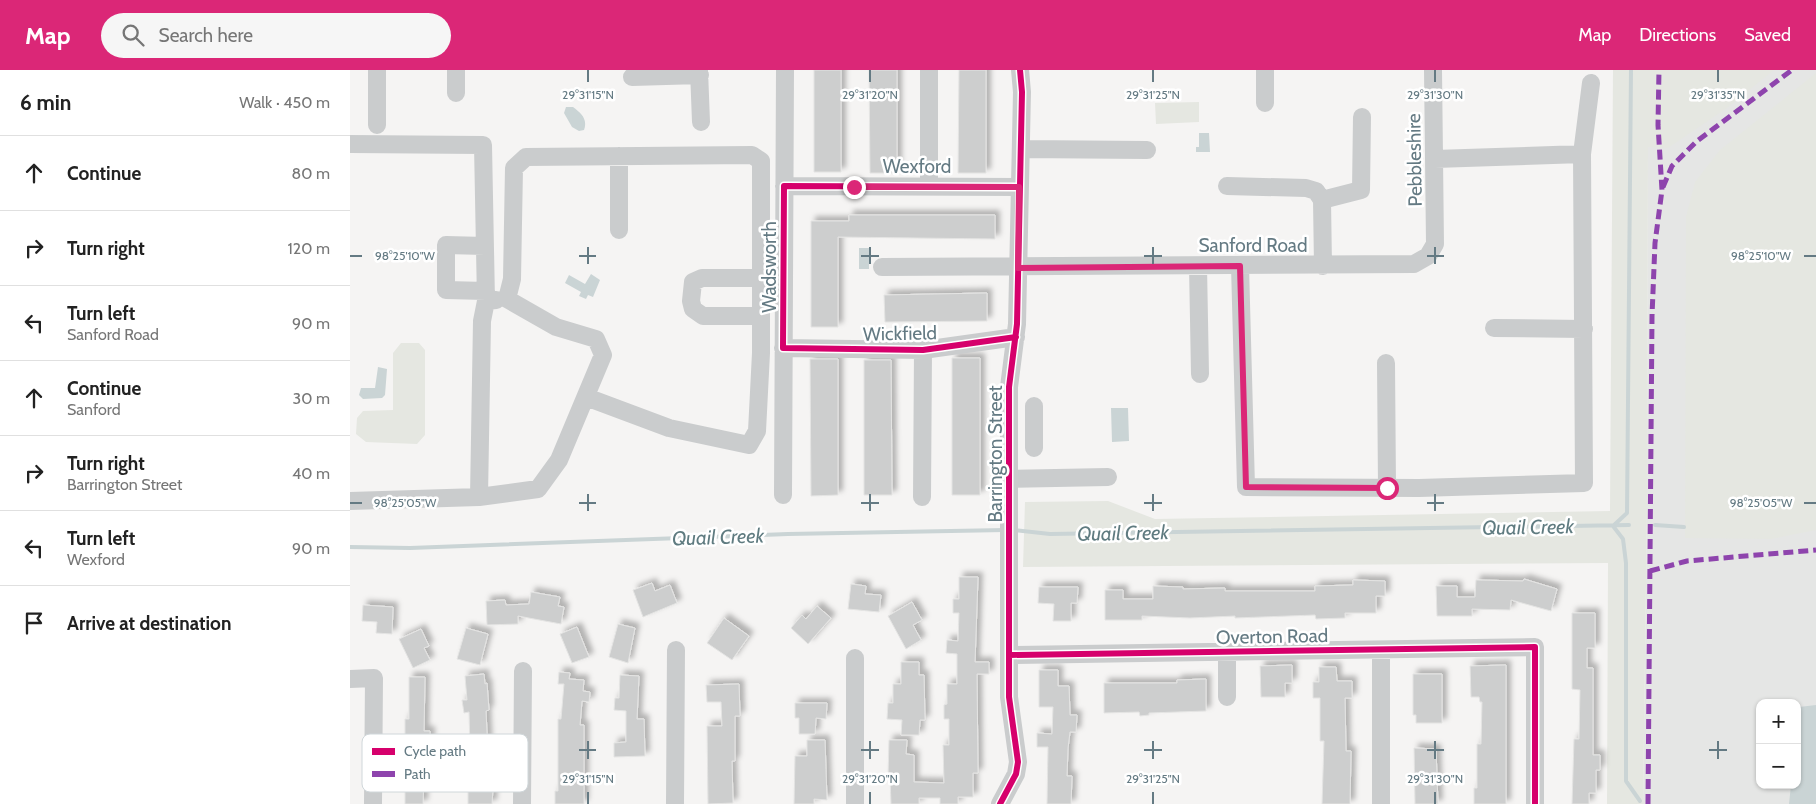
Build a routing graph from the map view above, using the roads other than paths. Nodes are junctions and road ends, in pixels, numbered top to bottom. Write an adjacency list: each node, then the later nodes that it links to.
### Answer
1 (376, 70): 15 (street)
2 (456, 70): 11 (street)
3 (786, 70): 22 (street, Wadsworth)
4 (929, 70): 24 (street)
5 (1020, 70): 17 (street, Barrington Street)
6 (1265, 70): 12 (street)
7 (1433, 70): 21 (street, Pebbleshire)
8 (700, 72): 9 (street); 14 (street)
9 (632, 77)
10 (1591, 83): 19 (street)
11 (456, 93)
12 (1265, 103)
13 (1362, 117): 26 (street)
14 (701, 122)
15 (376, 125)
16 (350, 144): 28 (street)
17 (1021, 149): 18 (street); 25 (street, Barrington Street)
18 (1147, 150)
19 (1582, 154): 21 (street); 40 (street)
20 (619, 156): 27 (street); 35 (street); 37 (street)
21 (1435, 159): 29 (street, Pebbleshire)
22 (784, 186): 24 (street, Wexford); 42 (street, Wadsworth)
23 (1227, 186): 26 (street)
24 (929, 187): 25 (street, Wexford)
25 (1019, 187): 34 (street, Barrington Street)
26 (1322, 200): 32 (street)
27 (619, 230)
28 (485, 246): 36 (street); 36 (street)
29 (1434, 249): 32 (street, Sanford Road)
30 (1198, 266): 31 (street, Sanford Road); 34 (street, Sanford Road); 45 (street)
31 (1240, 266): 32 (street, Sanford Road); 53 (street)
32 (1323, 266)
33 (882, 267): 34 (street, Sanford Road)
34 (1018, 268): 41 (street, Barrington Street)
35 (761, 278): 38 (street); 38 (street)
36 (486, 296): 37 (street); 55 (street)
37 (507, 299): 46 (street)
38 (761, 316): 46 (street)
39 (1494, 328): 40 (street)
40 (1584, 328): 53 (street)
41 (1016, 338): 43 (street, Wickfield); 49 (street, Barrington Street)
42 (784, 348): 43 (street, Wickfield); 54 (street, Wadsworth)
43 (923, 350): 56 (street)
44 (1386, 363): 53 (street)
45 (1200, 374)
46 (586, 397): 55 (street)
47 (1034, 406): 48 (street)
48 (1034, 426): 49 (street); 50 (street)
49 (1010, 427): 52 (street, Barrington Street)
50 (1034, 448)
51 (1108, 478): 52 (street)
52 (1009, 479): 61 (street, Barrington Street)
53 (1387, 488)
54 (783, 495)
55 (479, 497): 57 (street)
56 (922, 497)
57 (350, 501)
58 (676, 650): 68 (street)
59 (1381, 650): 60 (street, Overton Road); 71 (street); 72 (street, Overton Road)
60 (1227, 651): 61 (street, Overton Road); 65 (street)
61 (1009, 655): 70 (street, Barrington Street)
62 (855, 658): 69 (street)
63 (523, 671): 67 (street)
64 (350, 678): 66 (street)
65 (1227, 697)
66 (374, 734)
67 (523, 734)
68 (675, 804)
69 (855, 804)
70 (1000, 804)
71 (1381, 804)
72 (1535, 804)

